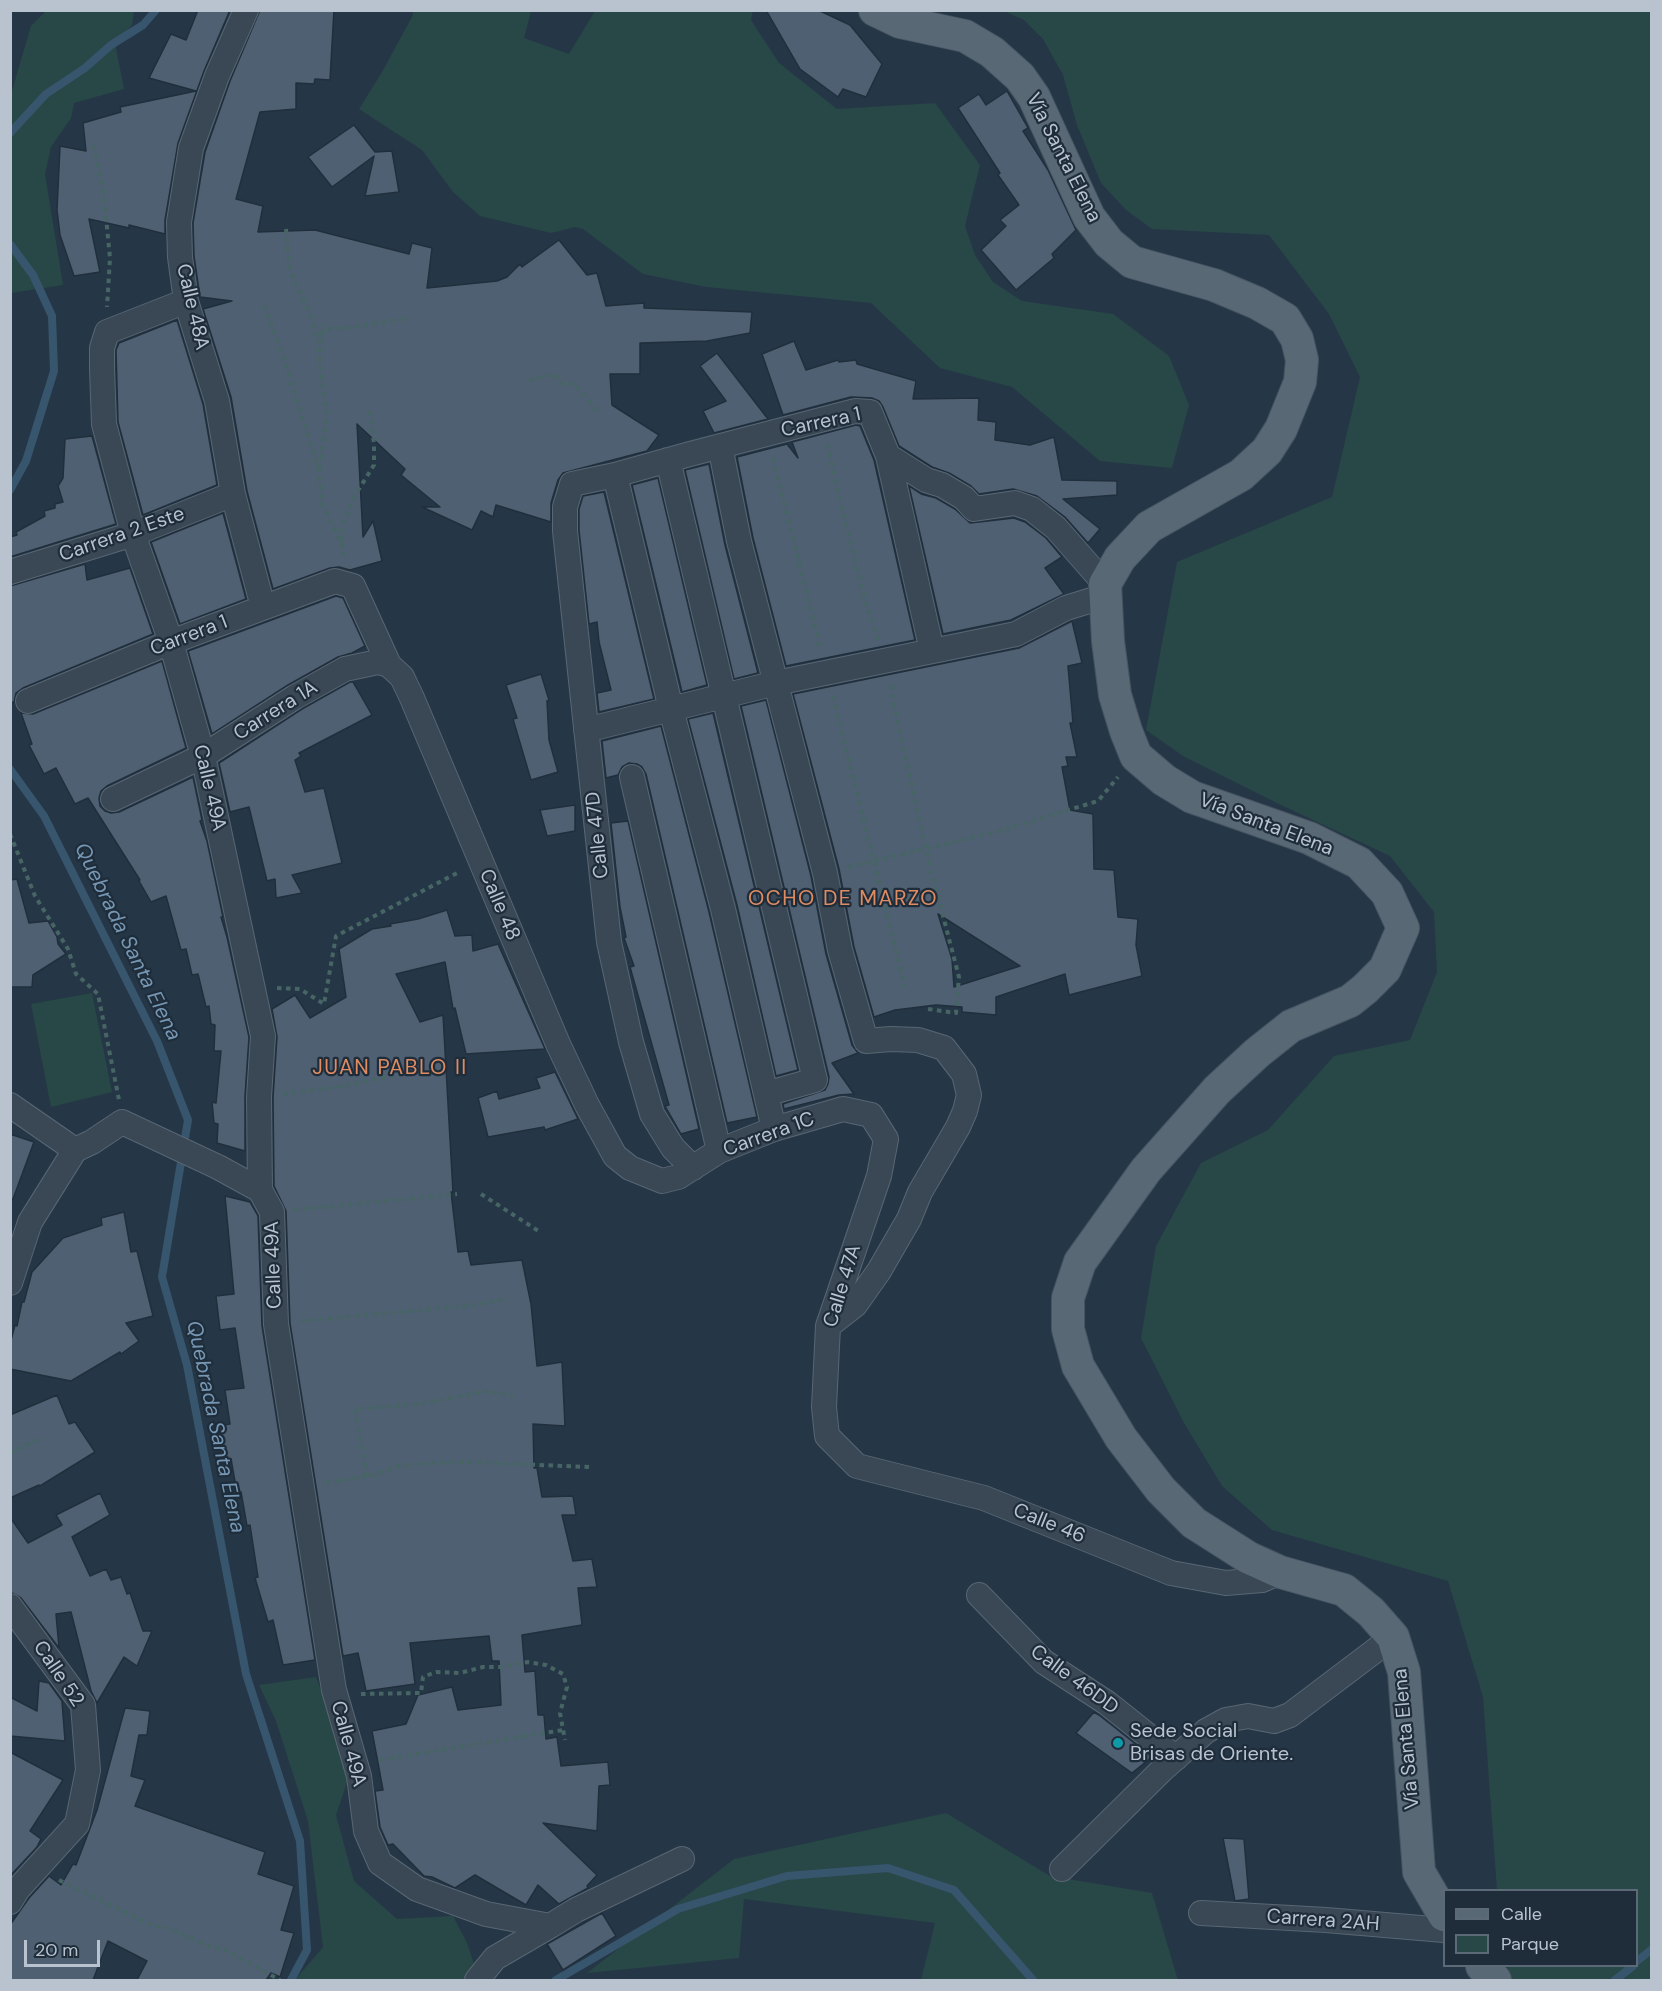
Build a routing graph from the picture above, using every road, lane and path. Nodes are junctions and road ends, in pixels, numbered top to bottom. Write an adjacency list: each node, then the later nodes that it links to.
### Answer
1 (246, 10): 5 (street, Calle 48A)
2 (875, 10): 28 (main road, Vía Santa Elena)
3 (94, 145): 9 (path)
4 (286, 229): 11 (path)
5 (186, 301): 9 (street); 23 (street, Calle 48A)
6 (264, 305): 20 (path)
7 (409, 318): 10 (path)
8 (322, 324): 10 (path)
9 (107, 332): 24 (street, Calle 49A)
10 (321, 336): 11 (path)
11 (320, 346): 20 (path)
12 (529, 381): 14 (path)
13 (370, 411): 25 (path)
14 (598, 411)
15 (821, 420): 16 (street, Carrera 1); 18 (street, Carrera 1); 32 (path)
16 (768, 435): 17 (street, Carrera 1); 34 (path)
17 (720, 446): 19 (street, Carrera 1); 35 (street)
18 (888, 456): 28 (street); 31 (street)
19 (668, 460): 21 (street, Carrera 1); 36 (street)
20 (319, 472): 25 (path)
21 (615, 475): 22 (street, Carrera 1); 38 (street)
22 (572, 484): 39 (street, Calle 47D)
23 (233, 494): 24 (street, Carrera 2 Este); 29 (street, Calle 48A)
24 (133, 534): 26 (street, Carrera 2 Este); 30 (street, Calle 49A)
25 (341, 542): 27 (path)
26 (10, 572)
27 (352, 586): 29 (street, Carrera 1); 33 (street, Calle 48)
28 (1105, 590): 31 (street); 79 (main road, Vía Santa Elena)
29 (263, 607): 30 (street, Carrera 1)
30 (171, 642): 37 (street, Carrera 1); 40 (street, Calle 49A)
31 (933, 651): 32 (street)
32 (885, 661): 34 (street); 45 (path)
33 (384, 664): 40 (street, Carrera 1A); 47 (street, Calle 48)
34 (827, 673): 35 (street); 46 (path)
35 (776, 683): 36 (street); 48 (street)
36 (723, 696): 38 (street); 53 (street)
37 (28, 700)
38 (671, 709): 39 (street); 53 (street)
39 (586, 730): 62 (street, Calle 47D)
40 (203, 756): 42 (street, Carrera 1A); 49 (street, Calle 49A)
41 (632, 777): 60 (street)
42 (113, 799)
43 (1098, 801): 45 (path)
44 (10, 834): 56 (path)
45 (925, 847): 46 (path); 51 (path)
46 (873, 860): 48 (path); 50 (path)
47 (481, 861): 49 (path); 61 (street, Calle 48)
48 (825, 873): 71 (street)
49 (252, 986): 54 (street, Calle 49A)
50 (904, 987)
51 (928, 1009)
52 (420, 1070): 54 (path)
53 (766, 1094): 57 (street)
54 (259, 1097): 63 (street, Calle 49A)
55 (10, 1105): 59 (street)
56 (122, 1122): 59 (street); 63 (street)
57 (774, 1129): 58 (street, Carrera 1C); 60 (street, Carrera 1C)
58 (886, 1139): 71 (street, Calle 47A)
59 (75, 1150): 68 (street)
60 (719, 1151): 62 (street, Carrera 1C)
61 (615, 1156): 62 (street, Carrera 1C)
62 (693, 1168)
63 (260, 1190): 66 (street, Calle 49A)
64 (456, 1194): 66 (path)
65 (481, 1194): 67 (path)
66 (272, 1212): 70 (street, Calle 49A)
67 (540, 1232)
68 (10, 1282)
69 (508, 1299): 70 (path)
70 (276, 1324): 78 (street, Calle 49A)
71 (828, 1326): 73 (street, Calle 47A)
72 (513, 1396): 77 (path)
73 (827, 1436): 79 (street, Calle 46)
74 (42, 1438): 75 (path)
75 (10, 1453)
76 (589, 1467): 77 (path)
77 (367, 1476): 78 (path)
78 (302, 1486): 83 (street, Calle 49A)
79 (1280, 1572): 82 (main road, Vía Santa Elena)
80 (979, 1594): 86 (street, Calle 46DD)
81 (10, 1606): 89 (street, Calle 52)
82 (1393, 1636): 86 (street); 93 (main road, Vía Santa Elena)
83 (334, 1690): 84 (path); 87 (street, Calle 49A)
84 (563, 1730): 85 (path); 87 (path)
85 (565, 1740)
86 (1176, 1758): 90 (street)
87 (356, 1764): 94 (street, Calle 49A)
88 (682, 1859): 94 (street)
89 (38, 1867): 91 (street, Calle 52); 97 (path)
90 (1062, 1869)
91 (10, 1902)
92 (1201, 1913): 95 (street, Carrera 2AH)
93 (1443, 1913)
94 (550, 1926): 98 (street)
95 (1443, 1930)
96 (1484, 1967): 99 (main road)
97 (280, 1980)
98 (477, 1980)
99 (1495, 1980)

